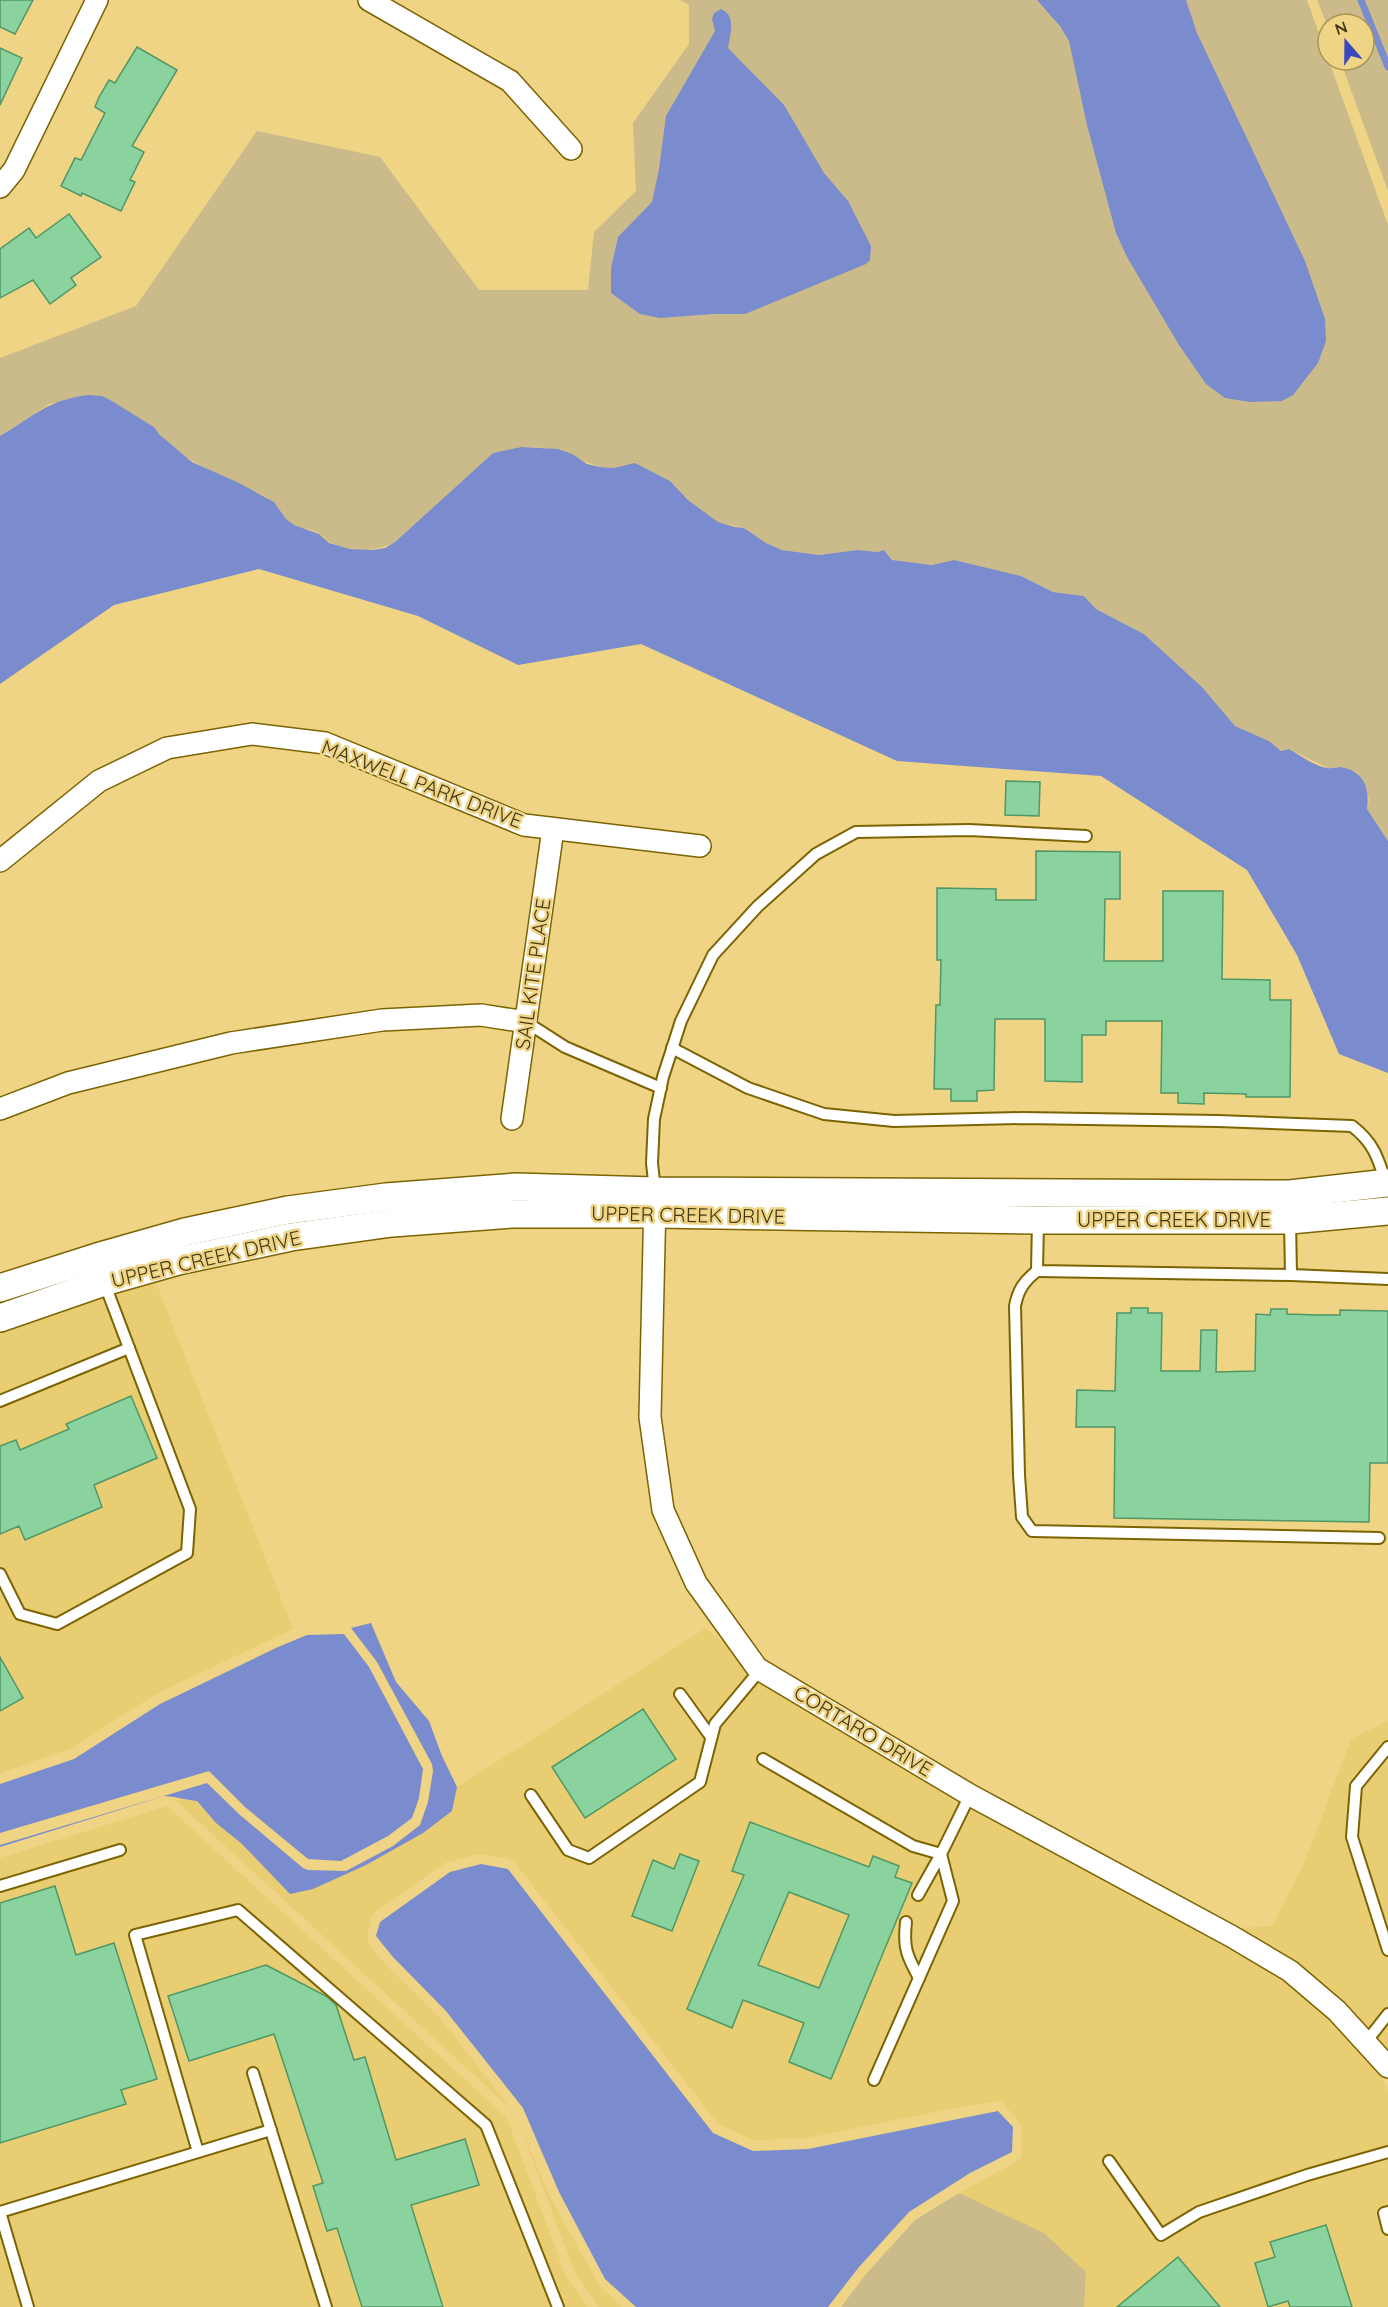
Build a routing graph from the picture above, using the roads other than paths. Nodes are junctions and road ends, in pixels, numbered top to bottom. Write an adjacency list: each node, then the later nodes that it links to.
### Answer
1 (97, 0): 4 (street)
2 (369, 0): 3 (street)
3 (571, 149)
4 (0, 186)
5 (553, 829): 7 (street, MAXWELL PARK DRIVE); 8 (street, MAXWELL PARK DRIVE); 9 (street, SAIL KITE PLACE)
6 (1086, 836): 10 (lane)
7 (700, 846)
8 (0, 861)
9 (526, 1022): 11 (lane); 12 (street); 13 (street, SAIL KITE PLACE)
10 (672, 1048): 11 (lane); 14 (lane)
11 (661, 1088): 15 (lane)
12 (0, 1109)
13 (512, 1119)
14 (1387, 1183): 16 (street, UPPER CREEK DRIVE)
15 (656, 1202): 16 (street, UPPER CREEK DRIVE); 18 (street, UPPER CREEK DRIVE); 22 (street, UPPER CREEK DRIVE); 23 (street, UPPER CREEK DRIVE); 29 (street, CORTARO DRIVE)
16 (1290, 1207): 17 (street, UPPER CREEK DRIVE); 18 (street, UPPER CREEK DRIVE); 20 (lane)
17 (1388, 1211)
18 (1038, 1220): 19 (lane)
19 (1037, 1271): 20 (lane); 27 (lane)
20 (1291, 1275): 21 (lane)
21 (1388, 1279)
22 (104, 1282): 24 (street, UPPER CREEK DRIVE); 25 (lane)
23 (0, 1288)
24 (0, 1318)
25 (129, 1348): 26 (lane); 28 (lane)
26 (0, 1401)
27 (1379, 1538)
28 (0, 1574)
29 (760, 1670): 31 (lane); 35 (street, CORTARO DRIVE)
30 (680, 1694): 31 (lane)
31 (711, 1737): 34 (lane)
32 (1388, 1747): 41 (lane)
33 (763, 1759): 37 (lane)
34 (531, 1795)
35 (970, 1795): 37 (lane); 44 (street, CORTARO DRIVE)
36 (120, 1850): 38 (lane)
37 (941, 1854): 39 (lane); 42 (lane)
38 (0, 1886)
39 (918, 1895)
40 (906, 1922): 42 (lane)
41 (1388, 1950)
42 (920, 1978): 47 (lane)
43 (1388, 2014): 44 (lane)
44 (1366, 2042): 45 (street, CORTARO DRIVE)
45 (1388, 2067)
46 (253, 2073): 48 (lane)
47 (874, 2080)
48 (271, 2130): 49 (lane); 56 (lane)
49 (198, 2152): 52 (lane); 57 (lane)
50 (1388, 2152): 51 (lane)
51 (1108, 2161)
52 (0, 2212): 55 (lane)
53 (1388, 2212): 54 (lane)
54 (1388, 2229)
55 (28, 2307)
56 (326, 2307)
57 (558, 2307)

